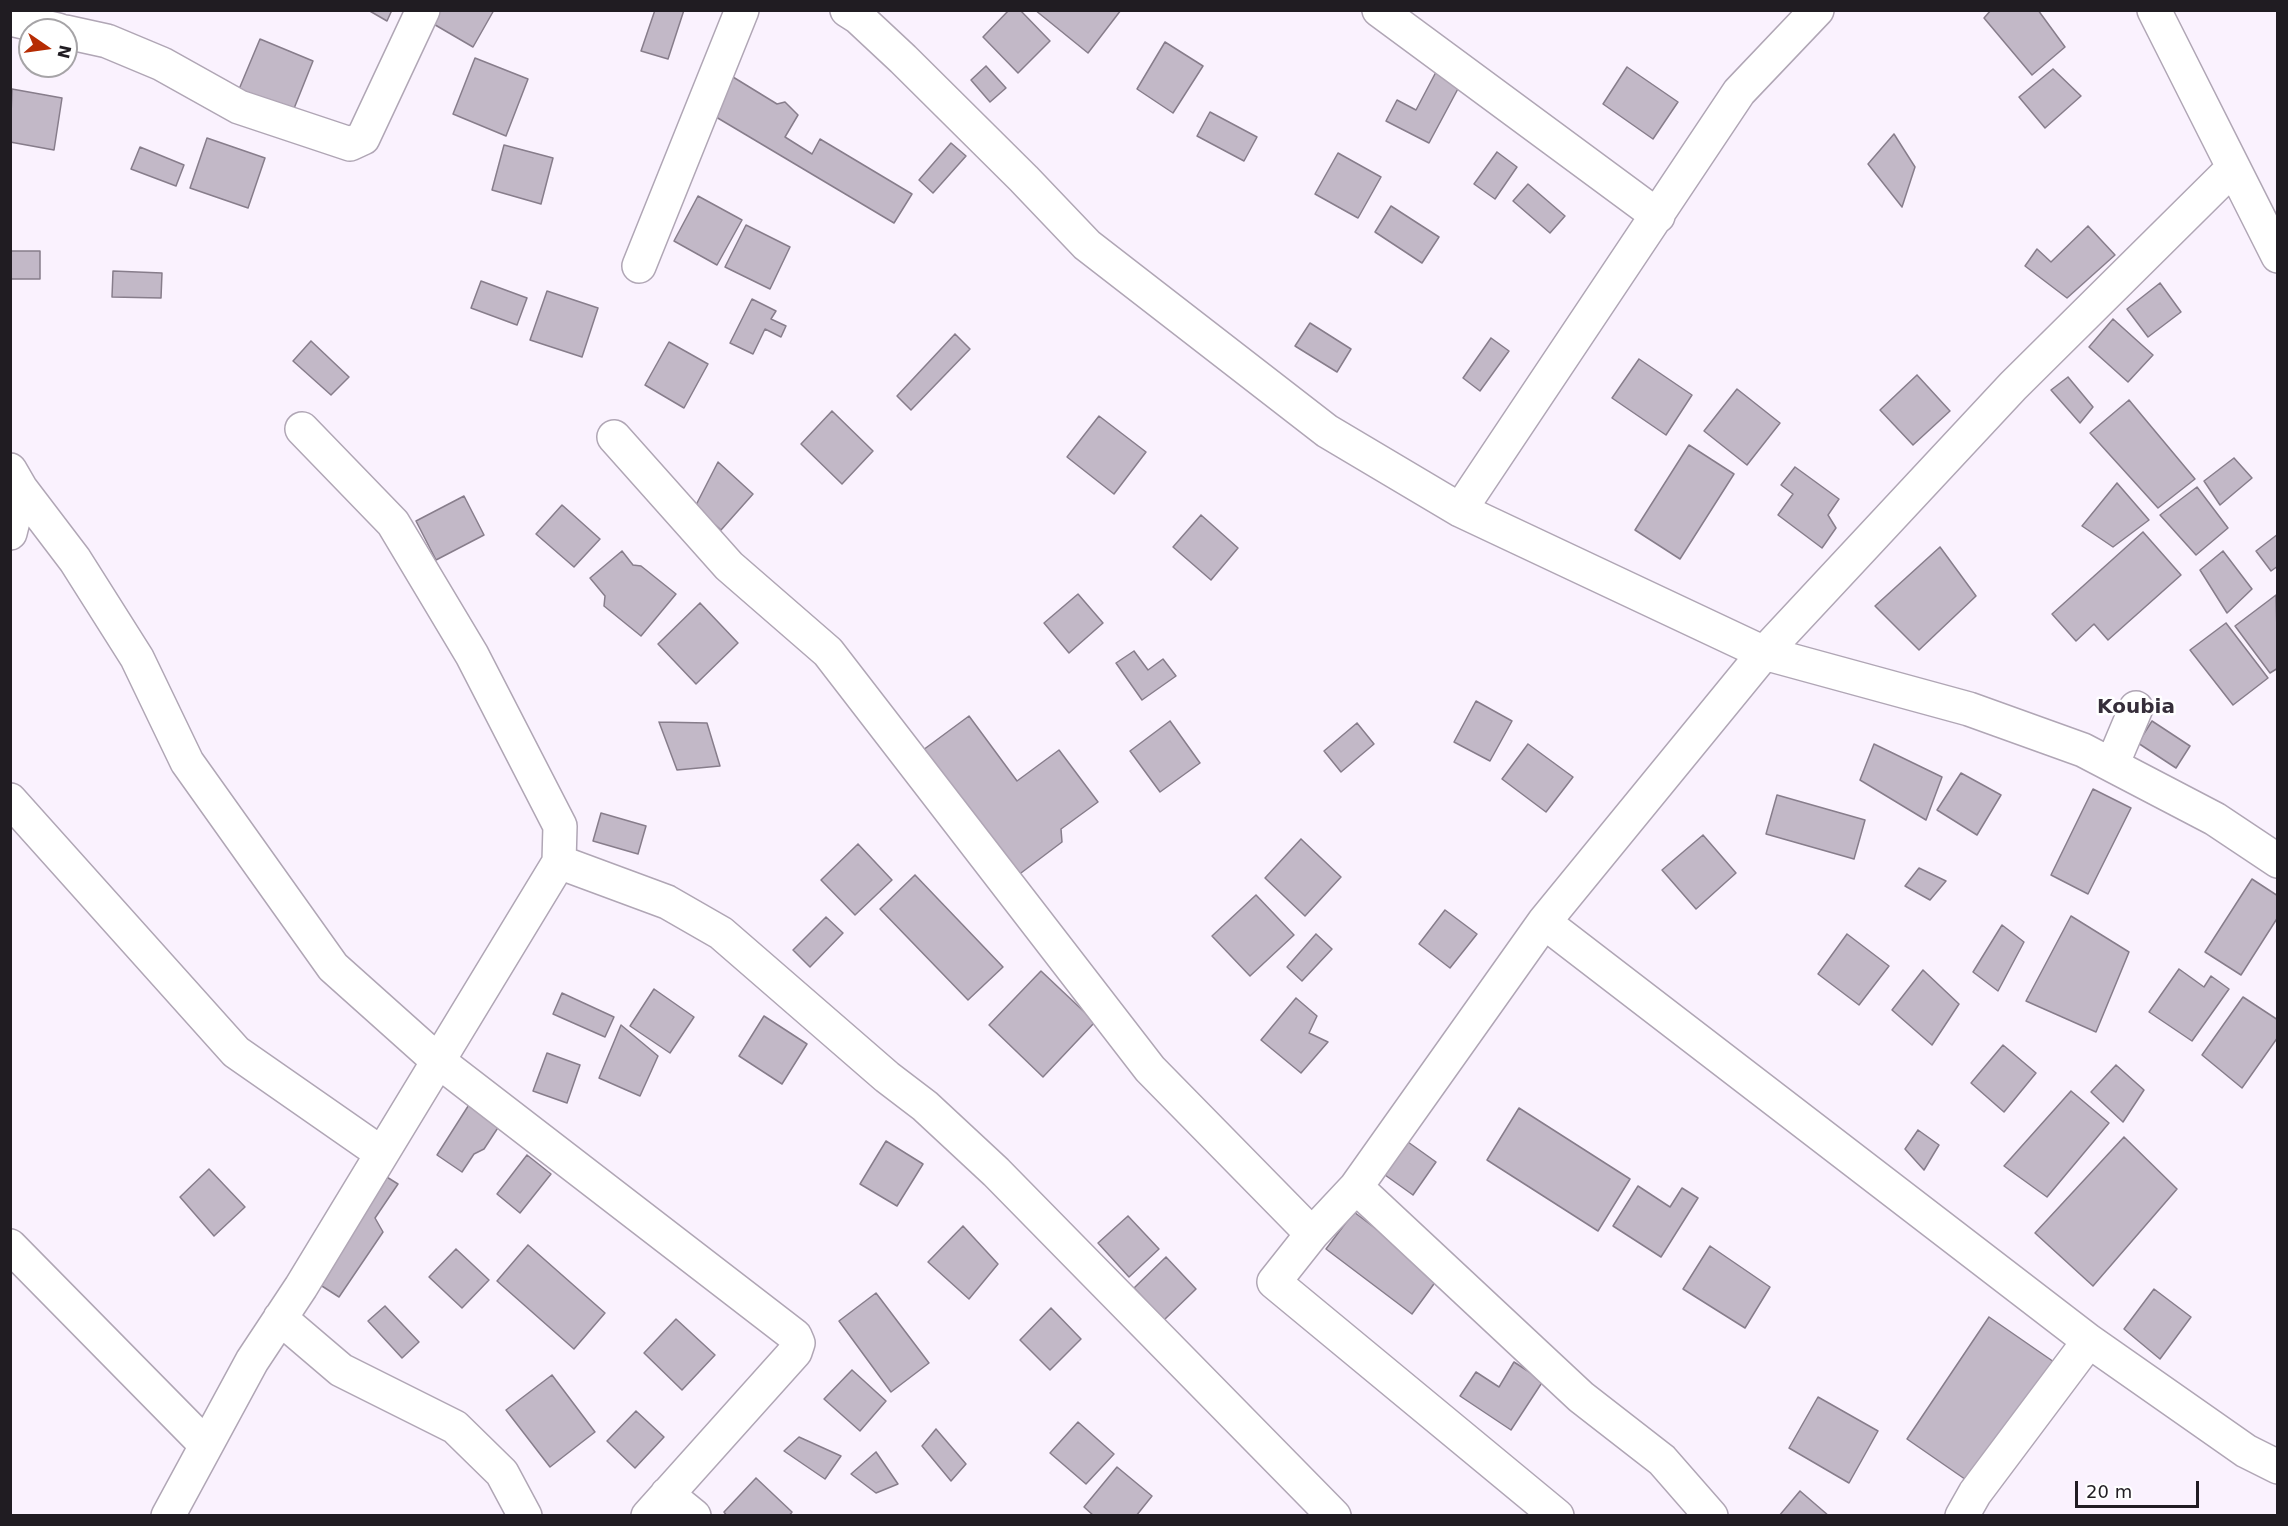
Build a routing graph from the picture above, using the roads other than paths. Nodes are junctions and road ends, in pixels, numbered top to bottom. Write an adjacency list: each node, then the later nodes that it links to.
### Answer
1 (423, 10): 7 (street)
2 (742, 10): 11 (street)
3 (847, 10): 15 (street)
4 (1379, 10): 9 (street)
5 (1816, 10): 9 (street)
6 (2154, 10): 8 (street)
7 (78, 35)
8 (2232, 169): 10 (street); 17 (street)
9 (1658, 216): 15 (street)
10 (2277, 256)
11 (639, 266)
12 (302, 429): 22 (street)
13 (614, 437): 27 (street)
14 (16, 480): 16 (street); 24 (street)
15 (1460, 510): 17 (street)
16 (10, 533)
17 (1764, 653): 19 (street); 23 (street)
18 (2136, 708): 19 (street)
19 (2112, 765): 21 (street)
20 (10, 800): 25 (street)
21 (2277, 861)
22 (559, 862): 24 (street); 37 (street)
23 (1544, 922): 26 (street); 30 (street)
24 (437, 1060): 25 (street); 33 (street)
25 (381, 1153): 29 (street)
26 (1356, 1187): 27 (street); 39 (street)
27 (1312, 1234): 38 (street)
28 (10, 1246): 31 (street)
29 (280, 1318): 31 (street); 35 (street)
30 (2089, 1341): 32 (street); 40 (street)
31 (206, 1445): 34 (street)
32 (2277, 1467)
33 (657, 1505): 36 (street)
34 (168, 1515)
35 (525, 1515)
36 (694, 1515)
37 (1334, 1515)
38 (1557, 1515)
39 (1711, 1515)
40 (1962, 1515)

